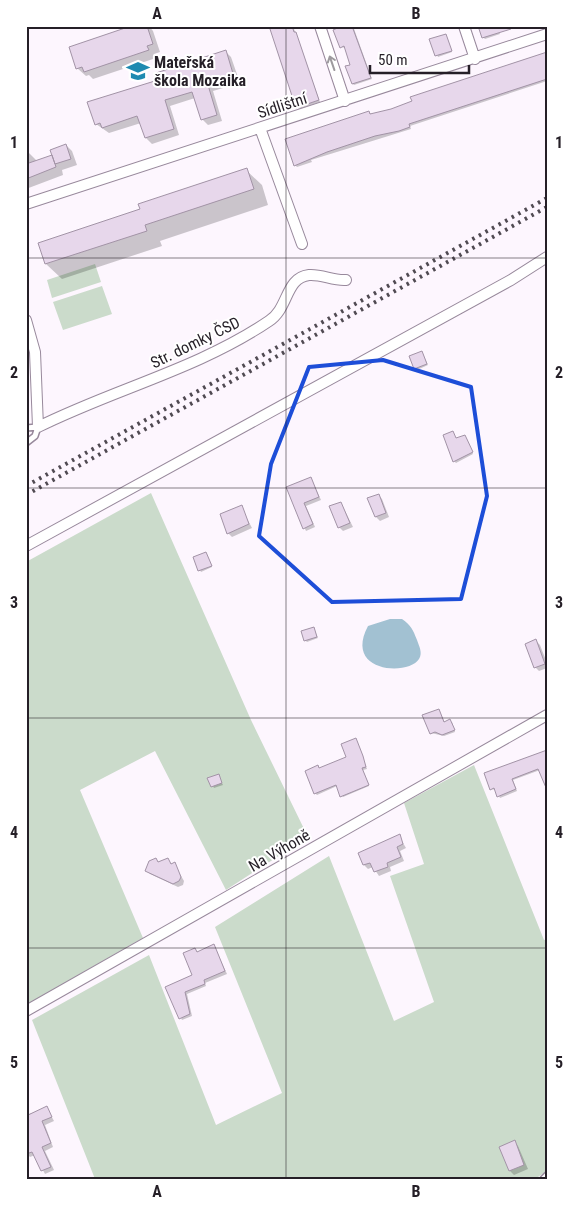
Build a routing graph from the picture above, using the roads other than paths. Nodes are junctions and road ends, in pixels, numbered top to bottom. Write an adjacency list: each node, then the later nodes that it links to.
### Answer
1 (320, 26): 5 (street, one-way to 1)
2 (464, 26): 4 (street)
3 (547, 34): 4 (street, Sídlištní)
4 (475, 59): 5 (street, Sídlištní)
5 (345, 101): 6 (street, Sídlištní)
6 (260, 128): 7 (street, Sídlištní); 8 (street)
7 (26, 204)
8 (302, 244)
9 (547, 258): 16 (street)
10 (346, 280): 13 (street, Str. domky ČSD)
11 (26, 320): 12 (street)
12 (30, 350): 13 (street)
13 (38, 427): 14 (lane); 15 (lane)
14 (26, 428)
15 (26, 443)
16 (26, 546)
17 (547, 715): 18 (street, Na Výhoně)
18 (26, 1011)
19 (547, 1176): 20 (lane)
20 (543, 1179)

